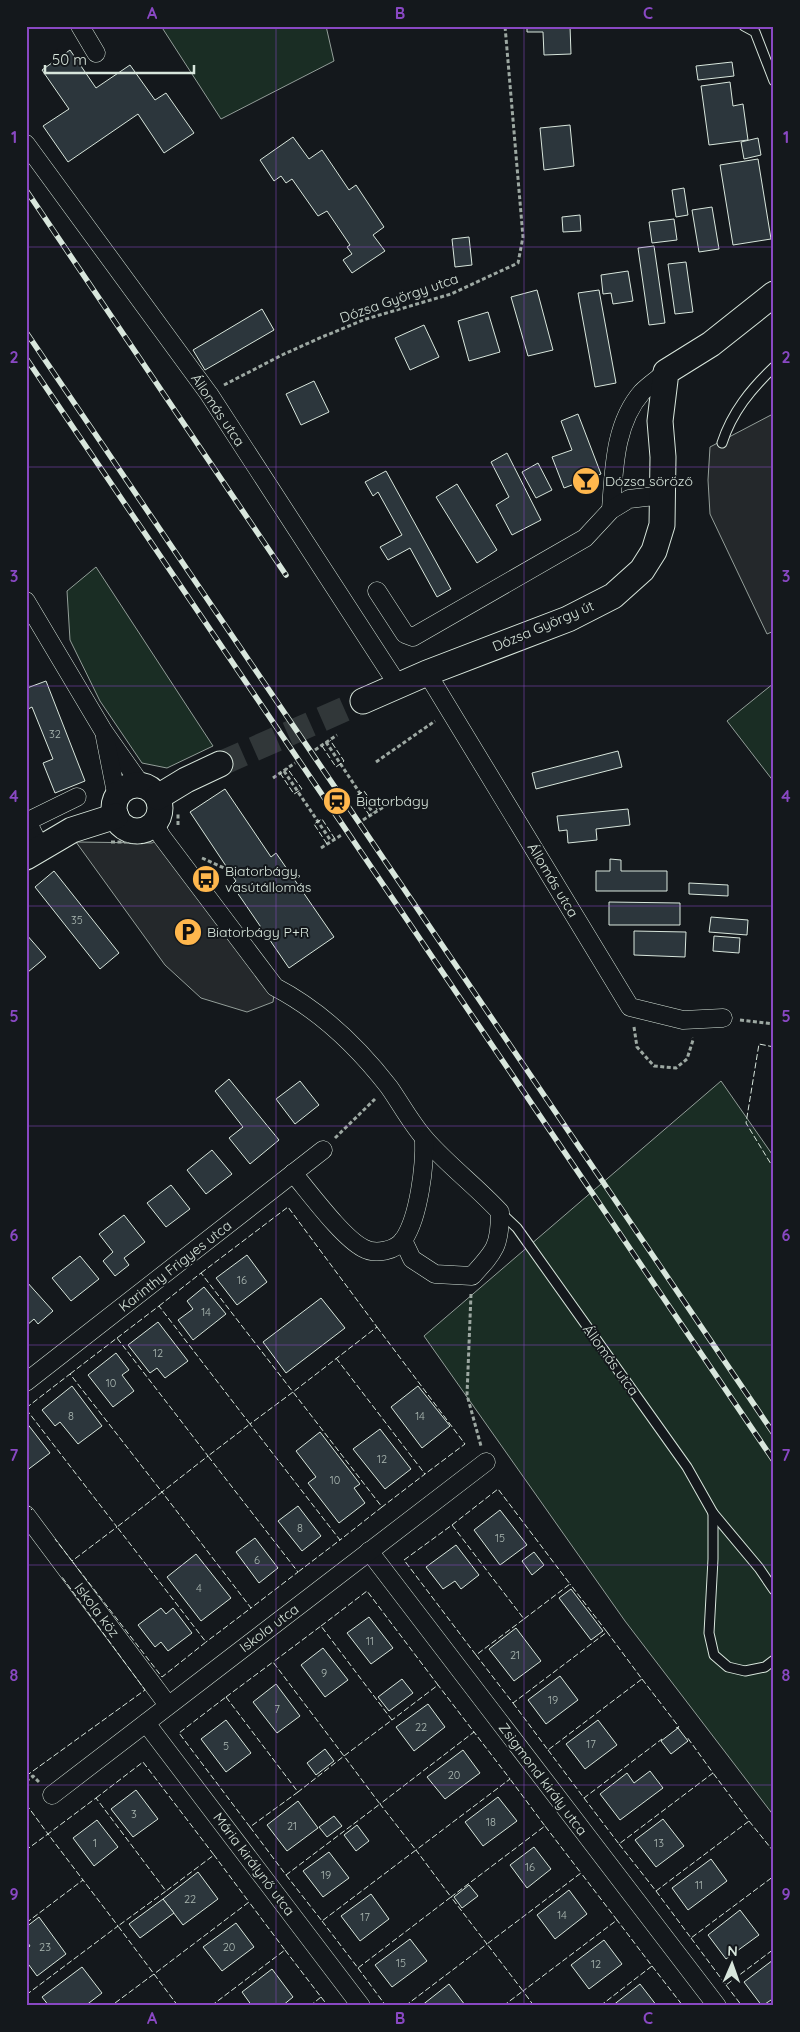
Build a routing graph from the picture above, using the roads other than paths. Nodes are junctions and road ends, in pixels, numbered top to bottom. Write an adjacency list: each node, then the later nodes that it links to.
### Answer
1 (80, 26): 3 (street)
2 (744, 26): 4 (lane)
3 (96, 54)
4 (774, 81)
5 (26, 144): 15 (street, Állomás utca)
6 (774, 294): 8 (street)
7 (774, 367): 9 (lane)
8 (666, 372): 10 (street, Dózsa György út); 11 (street)
9 (722, 442)
10 (663, 495): 11 (street); 14 (street, Dózsa György út)
11 (611, 510): 12 (street)
12 (377, 591)
13 (26, 600): 17 (street)
14 (427, 673): 15 (street, Dózsa György út); 25 (street, Állomás utca)
15 (398, 685): 16 (street, Dózsa György út)
16 (363, 701)
17 (104, 732): 19 (street); 21 (street)
18 (220, 764): 19 (street)
19 (150, 792): 21 (street); 23 (street)
20 (77, 797): 22 (street)
21 (116, 807): 23 (street); 24 (street)
22 (27, 822): 24 (street)
23 (158, 830): 26 (street, Állomás utca)
24 (33, 852)
25 (723, 1018)
26 (424, 1139): 29 (street, Állomás utca); 30 (street)
27 (323, 1150): 28 (street, Karinthy Frigyes utca)
28 (293, 1173): 30 (street); 31 (street, Karinthy Frigyes utca)
29 (500, 1212): 30 (street); 33 (lane, Állomás utca)
30 (403, 1240)
31 (26, 1382)
32 (486, 1462): 35 (street, Iskola utca)
33 (713, 1513): 36 (lane, Állomás utca); 37 (lane, Állomás utca)
34 (26, 1515): 38 (street, Iskola köz)
35 (369, 1552): 38 (street, Iskola utca); 42 (street, Zsigmond király utca)
36 (774, 1590)
37 (774, 1660)
38 (168, 1705): 39 (street, Iskola utca)
39 (146, 1723): 40 (street, Iskola utca); 41 (street, Mária királynő utca)
40 (52, 1794)
41 (361, 2006)
42 (717, 2006)

